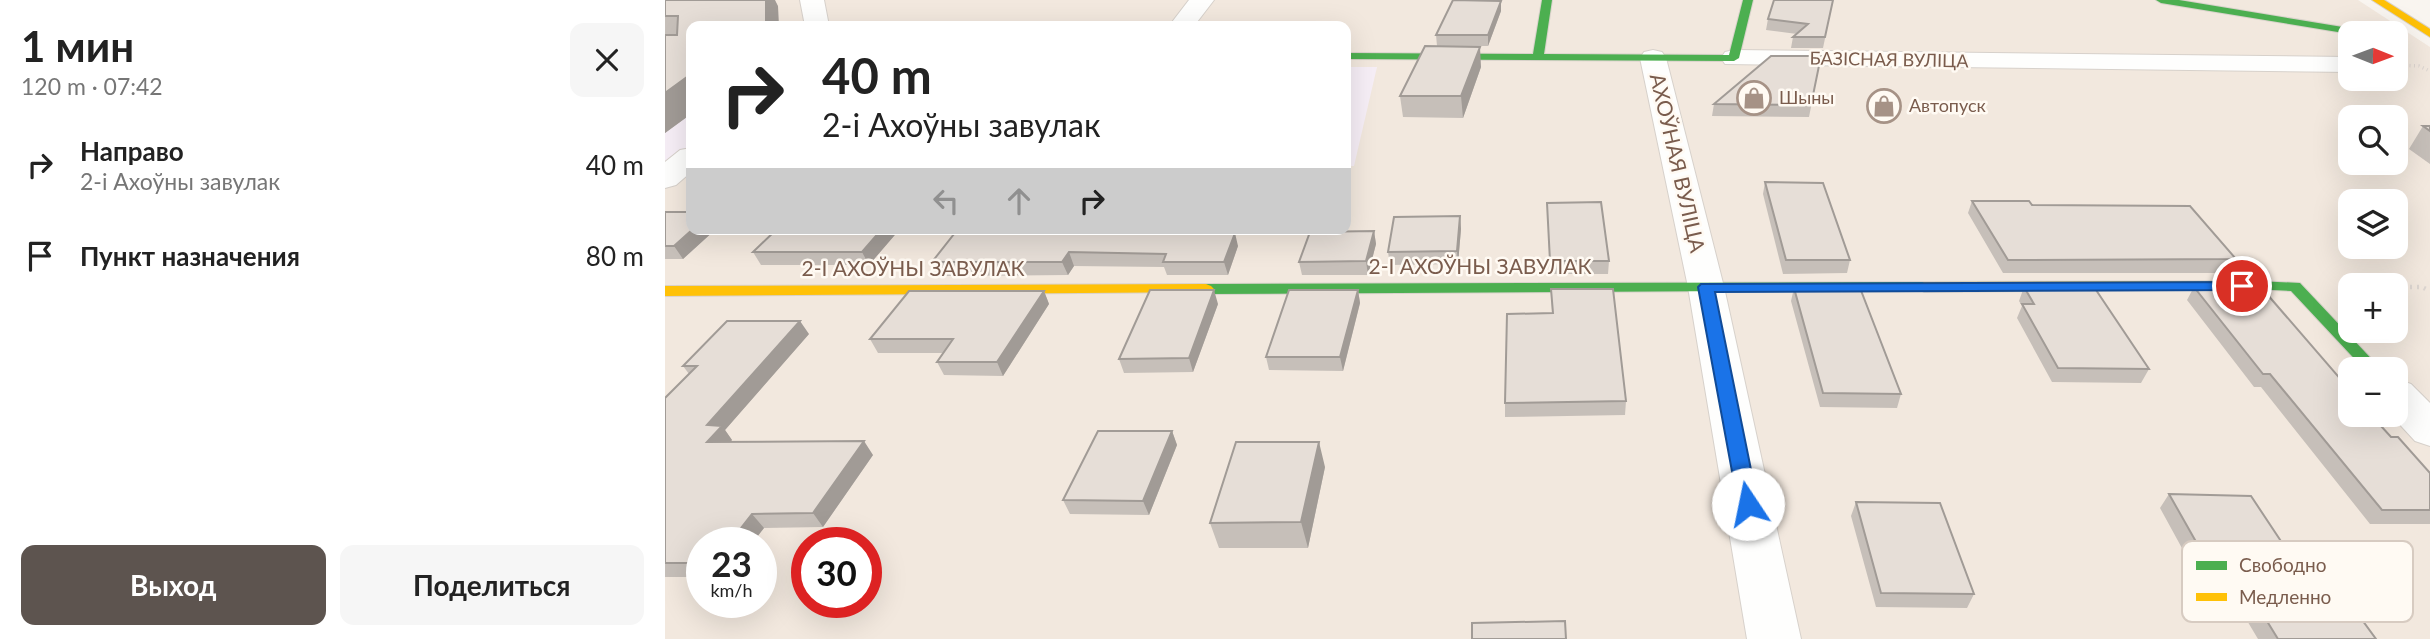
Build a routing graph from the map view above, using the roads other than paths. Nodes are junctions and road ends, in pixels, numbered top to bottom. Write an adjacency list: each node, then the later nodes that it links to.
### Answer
1 (812, 0): 7 (street)
2 (1202, 0): 8 (street)
3 (1548, 0): 14 (street)
4 (1748, 0): 16 (street)
5 (2161, 0): 9 (street)
6 (2377, 0): 10 (street)
7 (816, 21)
8 (1185, 21)
9 (2338, 29)
10 (2430, 34)
11 (2408, 41): 12 (street)
12 (2430, 45)
13 (1351, 56): 14 (street, БАЗІСНАЯ ВУЛІЦА)
14 (1538, 58): 15 (street, БАЗІСНАЯ ВУЛІЦА)
15 (1653, 58): 16 (street, БАЗІСНАЯ ВУЛІЦА); 20 (street, АХОЎНАЯ ВУЛІЦА)
16 (1734, 58): 17 (street, БАЗІСНАЯ ВУЛІЦА)
17 (2338, 65)
18 (686, 161): 19 (street)
19 (665, 178)
20 (1706, 287): 21 (street, 2-І АХОЎНЫ ЗАВУЛАК); 22 (street, 2-І АХОЎНЫ ЗАВУЛАК); 25 (street, АХОЎНАЯ ВУЛІЦА)
21 (665, 291)
22 (2362, 357)
23 (2408, 407): 24 (street)
24 (2430, 430)
25 (1774, 639)

